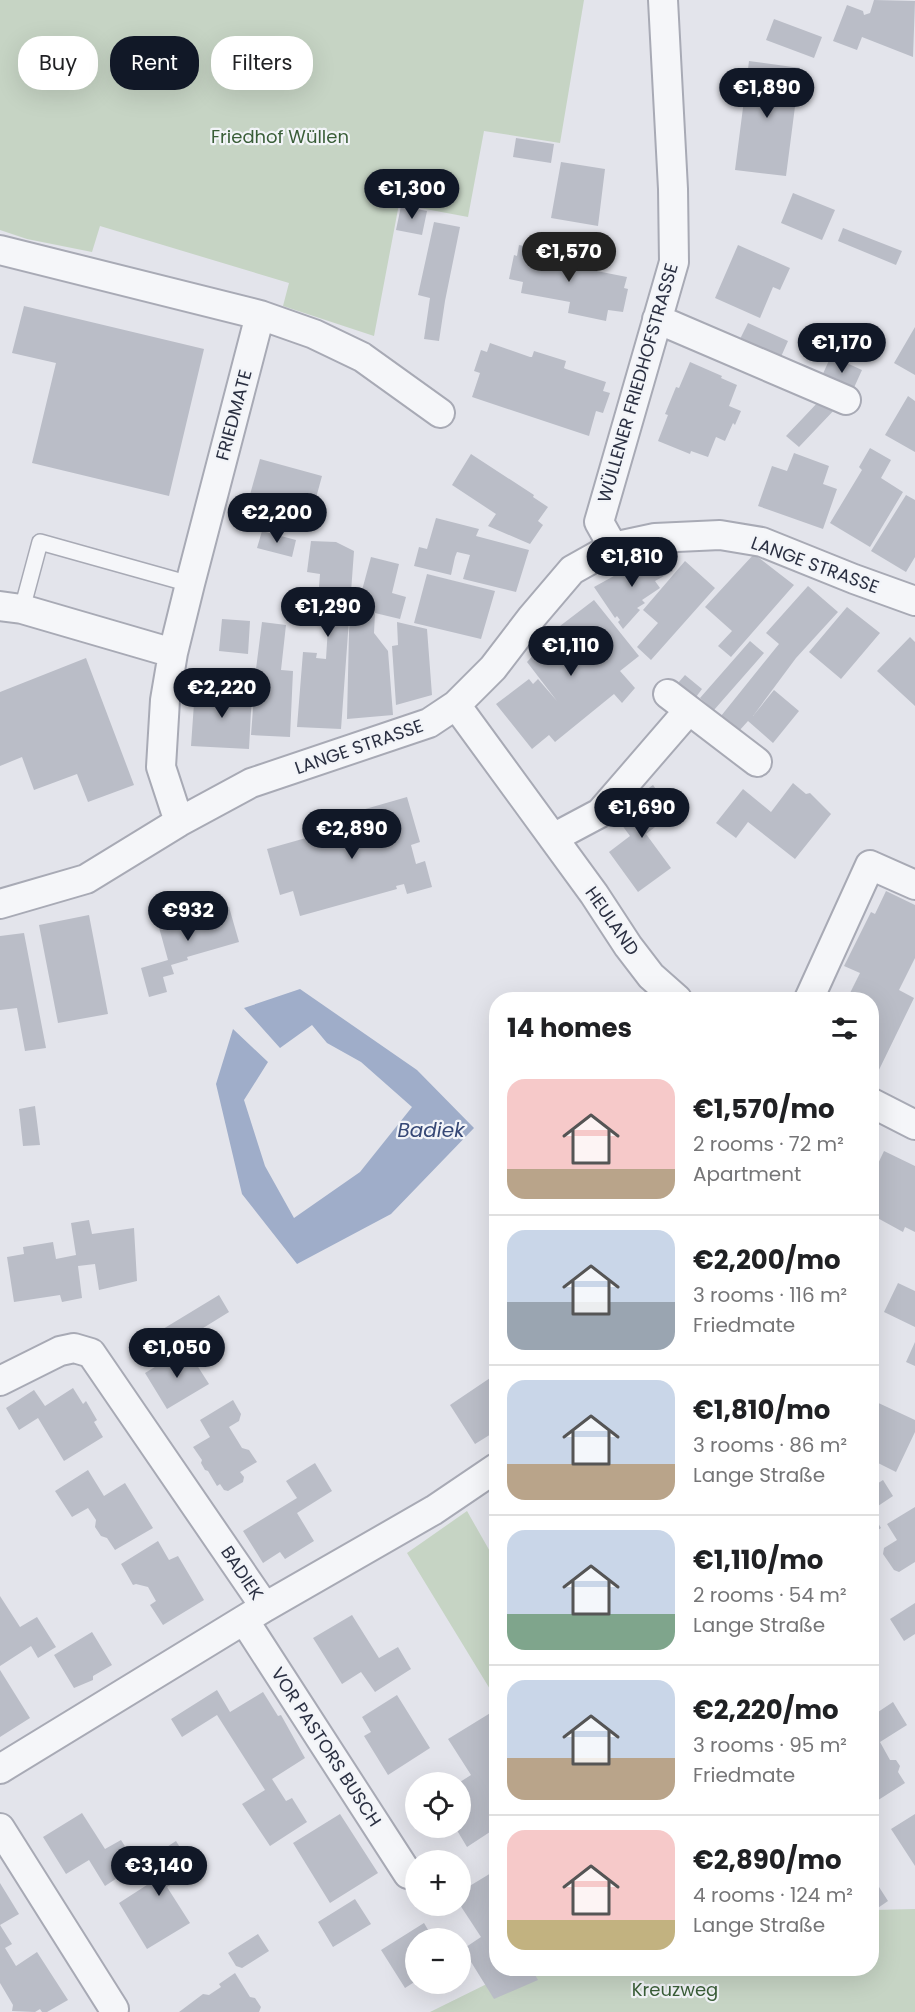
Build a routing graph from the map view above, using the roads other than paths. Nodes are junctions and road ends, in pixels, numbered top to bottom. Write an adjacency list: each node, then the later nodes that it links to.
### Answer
1 (663, 0): 4 (street, WÜLLENER FRIEDHOFSTRASSE)
2 (0, 250): 3 (street)
3 (260, 315): 6 (street); 8 (street, FRIEDMATE)
4 (657, 319): 5 (street); 7 (street, WÜLLENER FRIEDHOFSTRASSE)
5 (846, 400)
6 (440, 413)
7 (613, 547): 9 (street, LANGE STRASSE); 12 (street, LANGE STRASSE)
8 (190, 584): 10 (lane); 11 (street, FRIEDMATE)
9 (915, 601)
10 (11, 608): 11 (street)
11 (173, 653): 14 (street, FRIEDMATE)
12 (456, 705): 14 (street, LANGE STRASSE); 15 (street, HEULAND)
13 (757, 762): 15 (street)
14 (179, 822): 17 (street, LANGE STRASSE)
15 (553, 838): 18 (street, HEULAND)
16 (915, 885): 19 (street)
17 (0, 904)
18 (669, 992)
19 (812, 992)
20 (879, 1107): 21 (street)
21 (915, 1125)
22 (0, 1381): 24 (street, BADIEK)
23 (489, 1473): 24 (street)
24 (255, 1614): 25 (street); 27 (street, VOR PASTORS BUSCH)
25 (0, 1769)
26 (0, 1828): 28 (street)
27 (405, 1869)
28 (114, 2009)

